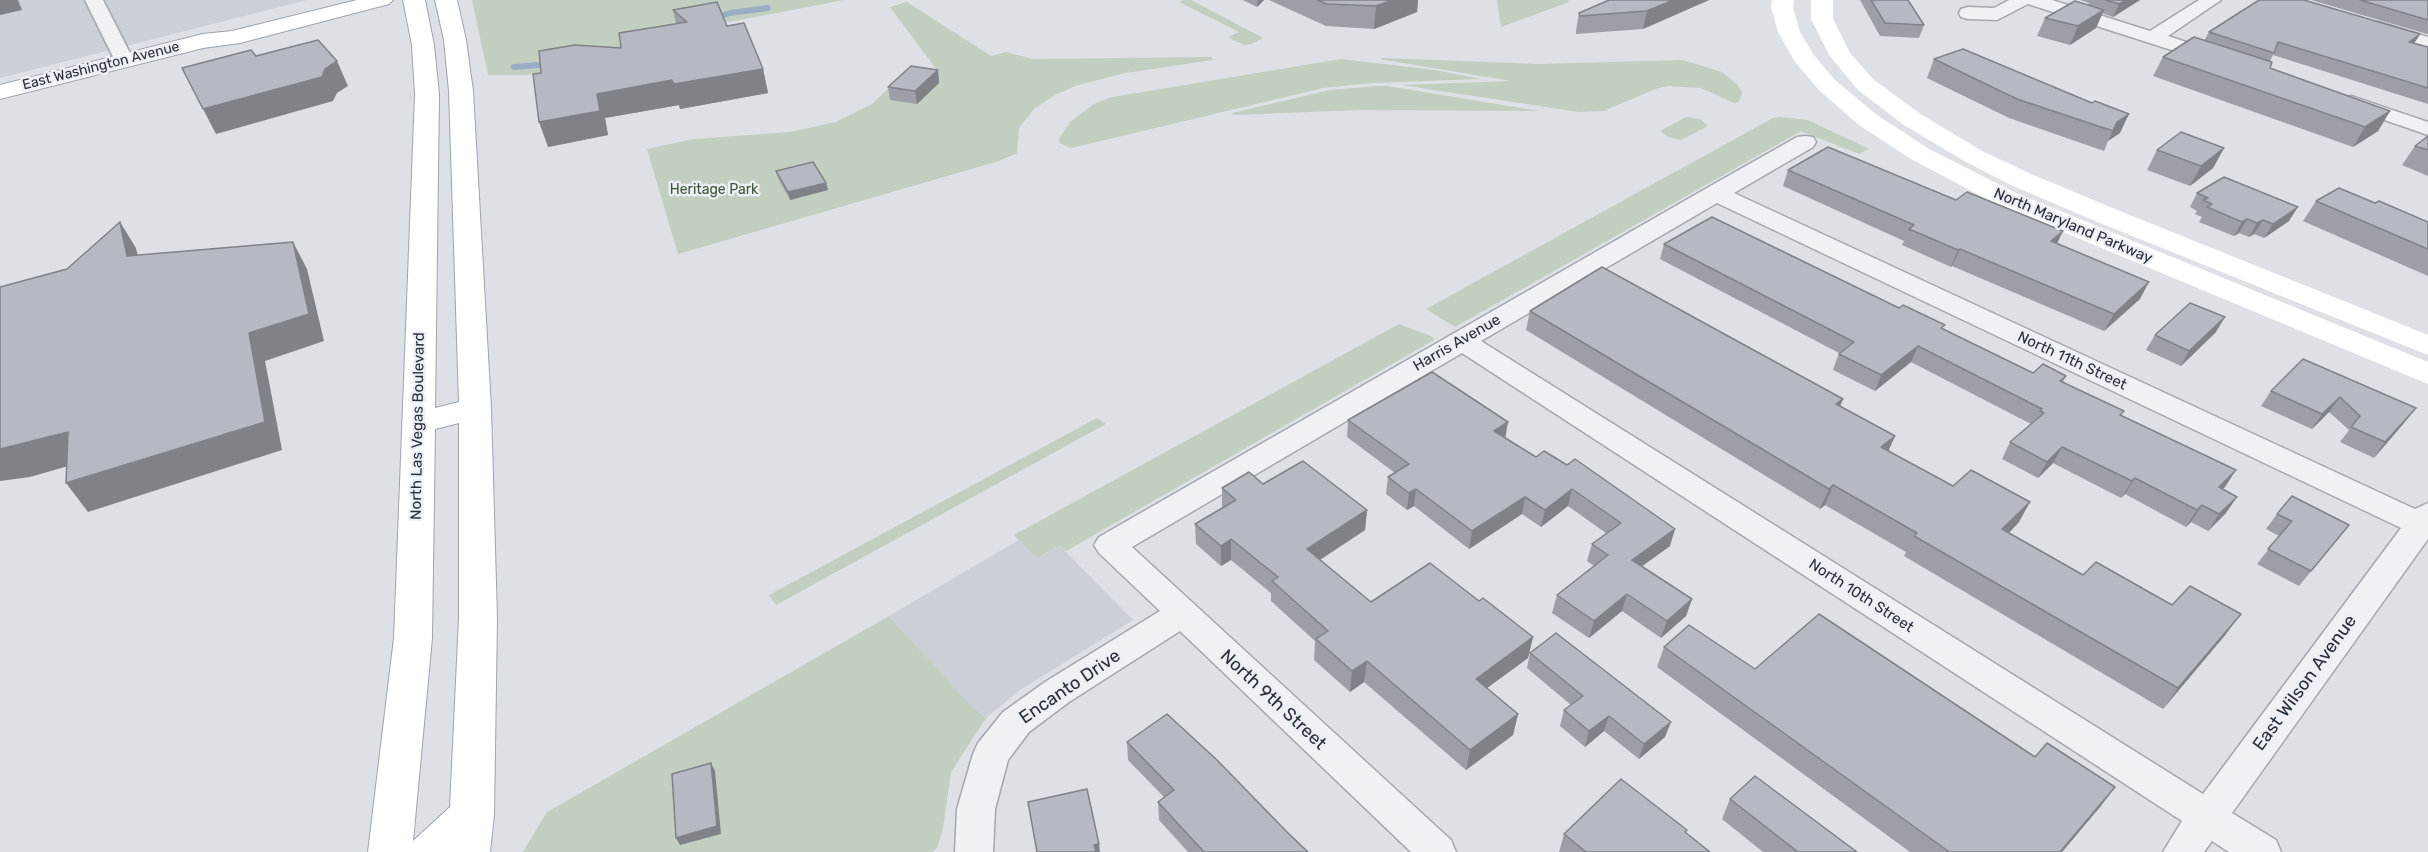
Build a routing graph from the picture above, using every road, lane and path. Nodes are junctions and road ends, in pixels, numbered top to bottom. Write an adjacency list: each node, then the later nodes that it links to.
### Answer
1 (94, 0): 16 (street)
2 (332, 0): 14 (main road, East Washington Avenue)
3 (382, 0): 14 (main road, East Washington Avenue)
4 (414, 0): 23 (main road, North Las Vegas Boulevard)
5 (446, 0): 22 (main road)
6 (1783, 0): 27 (main road, North Maryland Parkway)
7 (1822, 0): 26 (main road, North Maryland Parkway)
8 (2023, 0): 11 (street)
9 (2033, 0): 13 (street)
10 (2212, 0): 13 (street)
11 (1968, 13)
12 (2361, 23): 15 (street)
13 (2152, 38): 17 (street)
14 (203, 41): 16 (main road, East Washington Avenue)
15 (2428, 42)
16 (124, 61): 18 (main road, East Washington Avenue)
17 (2236, 64)
18 (0, 92)
19 (2336, 97): 20 (street)
20 (2428, 129)
21 (1805, 142): 24 (street, Harris Avenue)
22 (465, 171): 23 (main road); 28 (main road)
23 (424, 179): 29 (main road, North Las Vegas Boulevard)
24 (1715, 193): 25 (street, Harris Avenue); 30 (street, North 11th Street)
25 (1461, 340): 31 (street, Harris Avenue); 33 (street, North 10th Street)
26 (2428, 345)
27 (2428, 374)
28 (475, 408): 29 (main road); 34 (main road)
29 (418, 423): 35 (main road, North Las Vegas Boulevard)
30 (2426, 522): 33 (street, East Wilson Avenue)
31 (1110, 546): 32 (street, North 9th Street)
32 (1181, 614): 37 (street, Encanto Drive); 38 (street, North 9th Street)
33 (2207, 818): 39 (street, East Wilson Avenue); 40 (street, North 10th Street)
34 (470, 833): 36 (main road)
35 (390, 852)
36 (432, 852)
37 (974, 852)
38 (1437, 852)
39 (2182, 852)
40 (2262, 852)

